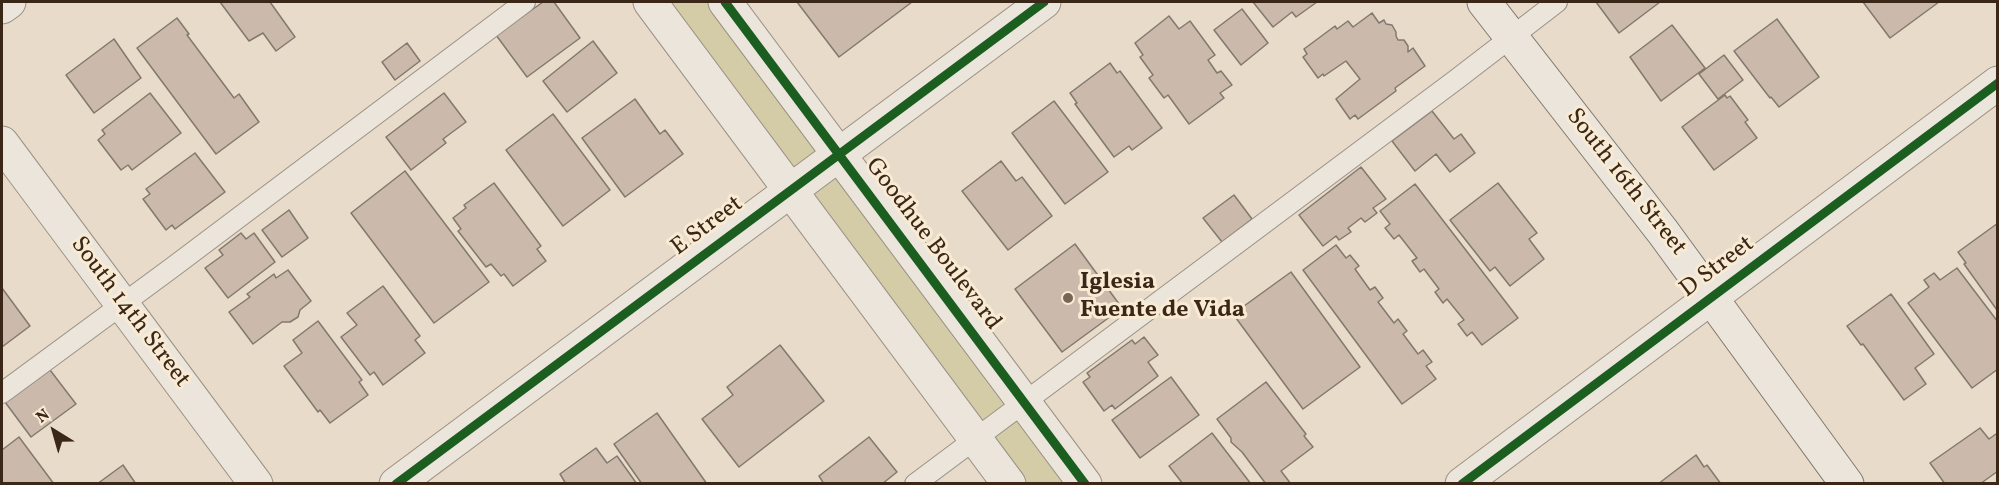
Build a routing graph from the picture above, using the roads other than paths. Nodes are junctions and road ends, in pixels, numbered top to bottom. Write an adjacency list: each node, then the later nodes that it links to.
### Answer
1 (9, 2): 8 (street)
2 (525, 2): 15 (lane)
3 (650, 2): 13 (street)
4 (725, 2): 12 (street, Goodhue Boulevard)
5 (1044, 2): 12 (street, E Street)
6 (1484, 2): 9 (street, South 16th Street)
7 (1557, 2): 9 (lane)
8 (2, 8)
9 (1512, 37): 14 (street, South 16th Street); 17 (lane)
10 (1998, 83): 14 (street, D Street)
11 (2, 143): 15 (street, South 14th Street)
12 (840, 154): 13 (street, E Street); 17 (street, Goodhue Boulevard)
13 (792, 190): 18 (street); 20 (street, E Street)
14 (1712, 297): 24 (street, D Street); 25 (street, South 16th Street)
15 (122, 304): 16 (lane); 19 (street, South 14th Street)
16 (2, 393)
17 (1024, 402): 18 (lane); 23 (street, Goodhue Boulevard)
18 (976, 439): 21 (lane); 22 (street)
19 (256, 483)
20 (396, 483)
21 (915, 483)
22 (1010, 483)
23 (1085, 483)
24 (1462, 483)
25 (1847, 483)

